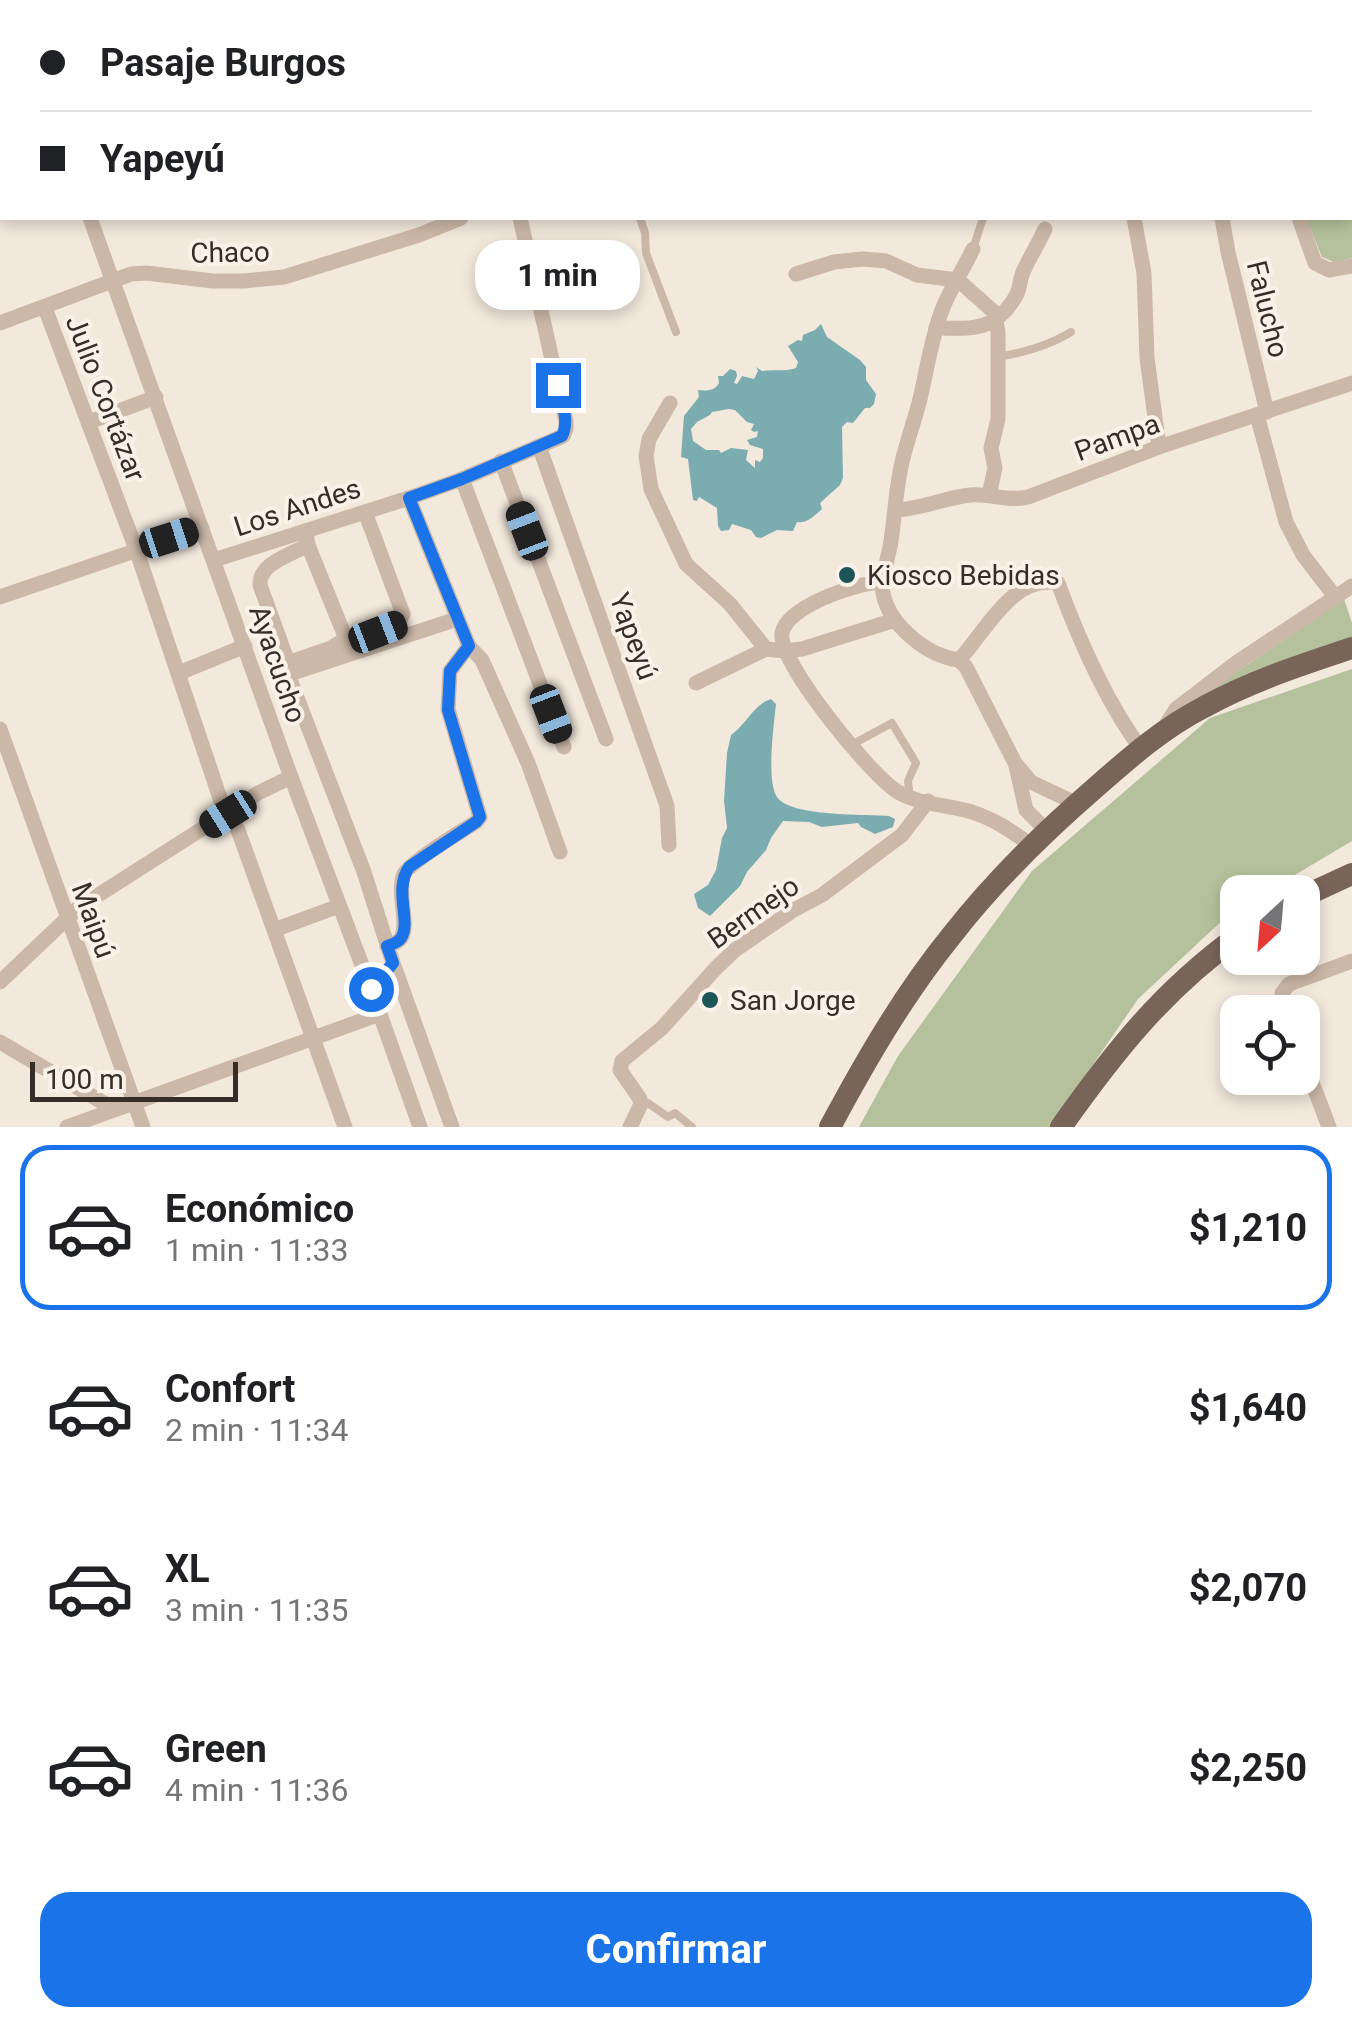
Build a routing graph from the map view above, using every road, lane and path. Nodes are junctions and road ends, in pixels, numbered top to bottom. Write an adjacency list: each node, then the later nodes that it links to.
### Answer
1 (91, 220): 14 (street, Ayacucho)
2 (456, 220): 14 (street, Chaco)
3 (520, 220): 27 (street, Los Andes)
4 (641, 220): 19 (lane)
5 (982, 220): 10 (lane)
6 (1134, 220): 28 (street)
7 (1222, 220): 25 (street, Falucho)
8 (1300, 220): 11 (street)
9 (1046, 223): 16 (street)
10 (972, 249): 13 (street)
11 (1352, 266)
12 (796, 274): 13 (street)
13 (958, 280): 16 (street); 18 (street)
14 (113, 282): 15 (street, Chaco); 23 (street, Ayacucho)
15 (45, 308): 17 (street, Chaco); 26 (street, Julio Cortázar)
16 (997, 320): 18 (street); 21 (street)
17 (0, 324)
18 (936, 328): 33 (street)
19 (676, 332)
20 (1071, 332): 21 (lane)
21 (998, 357): 31 (street)
22 (1352, 382): 25 (street, Pampa)
23 (156, 397): 26 (street); 35 (street, Ayacucho)
24 (670, 403): 49 (street)
25 (1262, 414): 28 (street, Pampa); 42 (street, Falucho)
26 (89, 422): 37 (street, Julio Cortázar)
27 (539, 446): 29 (street, Los Andes); 68 (street, Yapeyú)
28 (1159, 447): 31 (street, Pampa)
29 (501, 461): 30 (street, Los Andes); 57 (street)
30 (462, 479): 32 (street, Los Andes); 59 (street)
31 (989, 495): 33 (street, Pampa)
32 (409, 498): 34 (street, Los Andes); 43 (street)
33 (896, 510): 39 (street)
34 (365, 512): 36 (street, Los Andes); 45 (street)
35 (202, 528): 37 (street, Los Andes); 38 (street, Ayacucho)
36 (307, 538): 38 (street, Los Andes); 45 (street); 52 (street, Ayacucho)
37 (136, 549): 41 (street, Los Andes); 53 (street, Julio Cortázar)
38 (214, 560): 46 (street, Ayacucho)
39 (881, 582): 44 (street); 50 (street)
40 (1352, 586): 42 (street)
41 (0, 597)
42 (1336, 598): 56 (street)
43 (457, 619): 47 (street); 52 (street)
44 (895, 620): 50 (street); 51 (street)
45 (346, 640): 52 (street)
46 (245, 646): 53 (street); 62 (street, Ayacucho)
47 (469, 646): 69 (street); 75 (street)
48 (1352, 648): 56 (main road)
49 (766, 649): 50 (street); 54 (street)
50 (785, 652): 58 (street)
51 (958, 660): 60 (street); 61 (street)
52 (288, 668): 75 (street, Ayacucho)
53 (179, 672): 66 (street, Julio Cortázar)
54 (696, 682)
55 (0, 729): 73 (street, Maipú)
56 (1162, 732): 60 (main road)
57 (606, 739)
58 (850, 745): 63 (street); 63 (lane)
59 (564, 747)
60 (1141, 749): 65 (main road)
61 (1015, 762): 65 (street); 67 (street)
62 (290, 777): 66 (street); 72 (street, Ayacucho)
63 (910, 798): 64 (street)
64 (928, 801): 67 (street); 87 (street, Bermejo)
65 (1077, 804): 67 (main road)
66 (228, 814): 73 (street); 74 (street, Julio Cortázar)
67 (1040, 839): 96 (main road)
68 (669, 844)
69 (560, 852)
70 (1352, 874): 71 (main road)
71 (1320, 889)
72 (339, 906): 74 (street); 80 (street, Ayacucho)
73 (67, 918): 79 (street); 86 (street, Maipú)
74 (274, 930): 83 (street, Julio Cortázar)
75 (387, 946): 78 (street, Ayacucho)
76 (1220, 950): 97 (main road)
77 (1352, 961): 81 (street)
78 (393, 963): 80 (street); 93 (street, Ayacucho)
79 (0, 982)
80 (371, 989): 82 (street, Ayacucho)
81 (1283, 995)
82 (380, 1014): 83 (street); 92 (street, Ayacucho)
83 (313, 1038): 86 (street); 91 (street, Julio Cortázar)
84 (0, 1042): 88 (street)
85 (1317, 1095): 98 (street)
86 (134, 1102): 88 (street); 90 (street, Maipú)
87 (640, 1104): 94 (street); 95 (lane)
88 (114, 1109): 89 (street)
89 (67, 1127)
90 (143, 1127)
91 (346, 1127)
92 (420, 1127)
93 (452, 1127)
94 (630, 1127)
95 (692, 1127)
96 (830, 1127)
97 (1062, 1127)
98 (1329, 1127)

